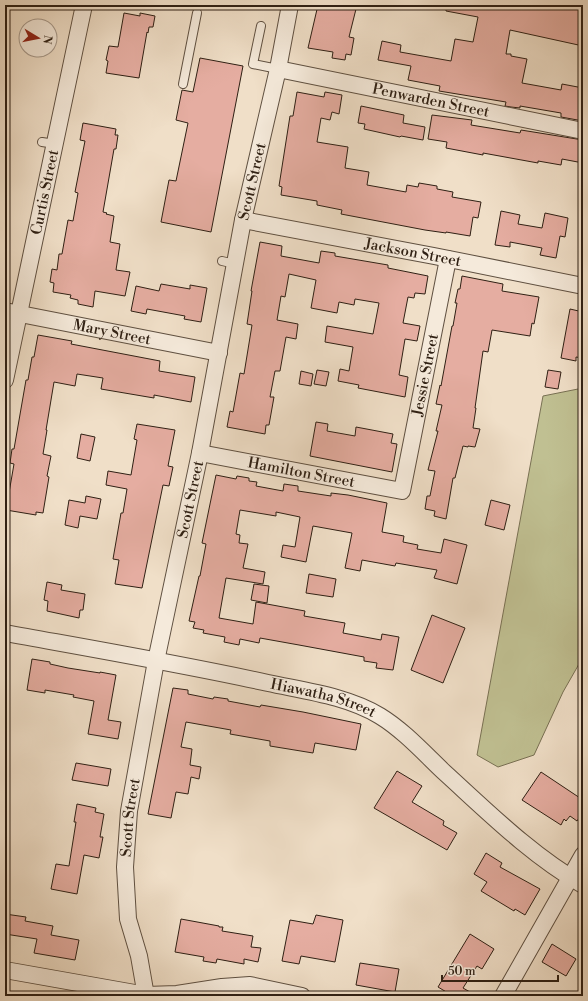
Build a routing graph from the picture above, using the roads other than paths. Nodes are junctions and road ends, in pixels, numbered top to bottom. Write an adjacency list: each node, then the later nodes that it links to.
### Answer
1 (84, 5): 11 (street, Curtis Street)
2 (290, 5): 5 (street, Scott Street)
3 (198, 13): 6 (lane)
4 (261, 26): 5 (lane)
5 (278, 69): 7 (street, Penwarden Street); 8 (street, Scott Street)
6 (183, 84)
7 (583, 131)
8 (243, 220): 9 (street, Jackson Street); 12 (street, Scott Street)
9 (448, 259): 10 (street, Jackson Street); 15 (street, Jessie Street)
10 (583, 286)
11 (12, 312): 12 (street, Mary Street); 13 (street, Curtis Street)
12 (219, 353): 14 (street, Scott Street)
13 (5, 380)
14 (200, 453): 15 (street, Hamilton Street); 17 (street, Scott Street)
15 (402, 491)
16 (5, 633): 17 (street, Hiawatha Street)
17 (156, 661): 19 (street, Hiawatha Street); 21 (street, Scott Street)
18 (583, 855): 19 (street)
19 (576, 881): 23 (street)
20 (5, 970): 21 (street)
21 (146, 996): 22 (street)
22 (302, 996)
23 (503, 996)

